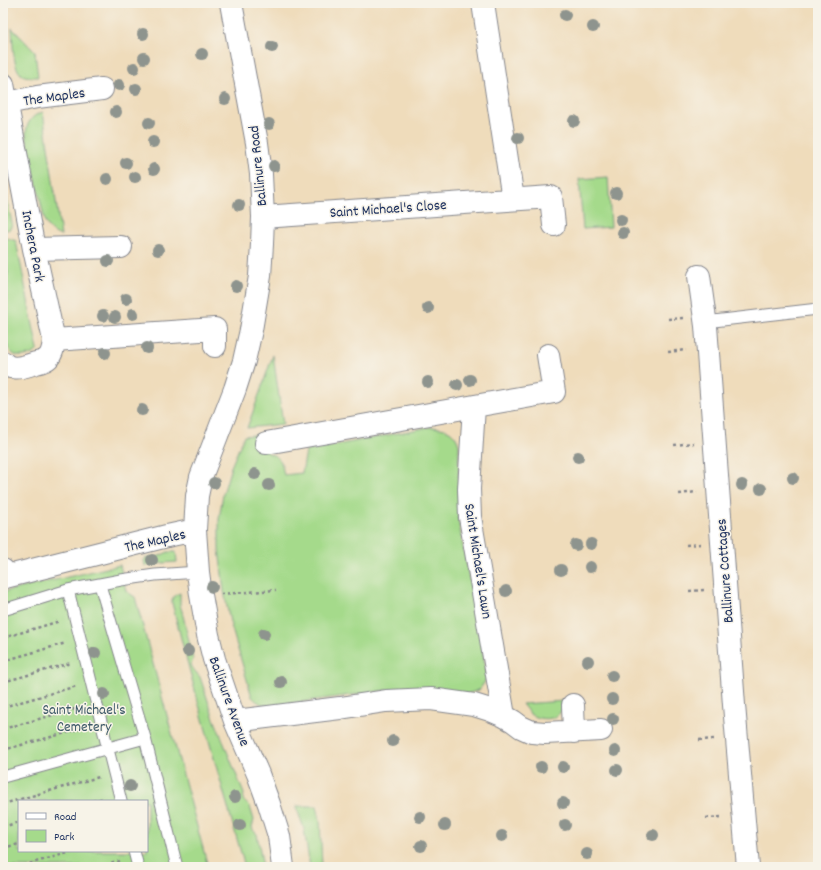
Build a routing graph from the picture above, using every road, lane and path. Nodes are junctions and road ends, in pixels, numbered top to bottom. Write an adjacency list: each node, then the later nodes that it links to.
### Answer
1 (231, 3): 6 (street, Ballinure Road)
2 (483, 3): 5 (street)
3 (102, 89): 4 (street, The Maples)
4 (5, 93): 9 (street, Inchera Park)
5 (513, 199): 6 (street, Saint Michael's Close); 7 (street, Saint Michael's Close)
6 (263, 217): 14 (street, Ballinure Road)
7 (554, 225)
8 (121, 247): 9 (street)
9 (34, 250): 15 (street, Inchera Park)
10 (700, 276): 13 (street, Ballinure Cottages)
11 (818, 309): 13 (lane)
12 (668, 319): 13 (path)
13 (696, 320): 74 (street, Ballinure Cottages)
14 (251, 330): 27 (street, The Maples)
15 (54, 340): 16 (street); 20 (street)
16 (215, 346)
17 (689, 350): 18 (path)
18 (668, 352)
19 (548, 355): 21 (street)
20 (3, 362)
21 (474, 406): 22 (street); 49 (street, Saint Michael's Lawn)
22 (266, 443)
23 (696, 443): 24 (path)
24 (674, 445)
25 (700, 492): 26 (path)
26 (680, 494)
27 (195, 530): 30 (street, Ballinure Avenue); 31 (street, The Maples)
28 (705, 544): 29 (path)
29 (686, 545)
30 (198, 572): 32 (lane); 37 (street, Ballinure Avenue)
31 (4, 573)
32 (100, 585): 33 (lane); 55 (lane)
33 (68, 590): 38 (lane); 39 (lane)
34 (276, 590): 37 (path)
35 (708, 590): 36 (path)
36 (689, 591)
37 (201, 595): 50 (street, Ballinure Avenue)
38 (3, 610)
39 (74, 618): 40 (path); 41 (lane)
40 (3, 638)
41 (80, 639): 42 (lane); 43 (path)
42 (85, 659): 44 (path); 45 (lane)
43 (3, 661)
44 (3, 682)
45 (91, 682): 46 (lane); 48 (path)
46 (96, 703): 51 (lane); 52 (path)
47 (573, 705): 54 (street)
48 (3, 707)
49 (504, 716): 50 (street); 54 (street)
50 (235, 720): 73 (street, Ballinure Avenue)
51 (102, 723): 58 (lane); 59 (path)
52 (3, 729)
53 (601, 730): 54 (street)
54 (574, 732)
55 (145, 738): 58 (lane); 72 (lane)
56 (719, 738): 57 (path)
57 (700, 740)
58 (108, 748): 60 (lane); 61 (lane)
59 (3, 750)
60 (114, 773): 62 (lane); 63 (path)
61 (3, 777)
62 (122, 800)
63 (3, 804)
64 (18, 822): 65 (path)
65 (3, 827)
66 (18, 844): 67 (path)
67 (3, 848)
68 (71, 852): 70 (path)
69 (136, 858): 71 (path)
70 (18, 867)
71 (100, 867)
72 (178, 867)
73 (283, 867)
74 (748, 867)

